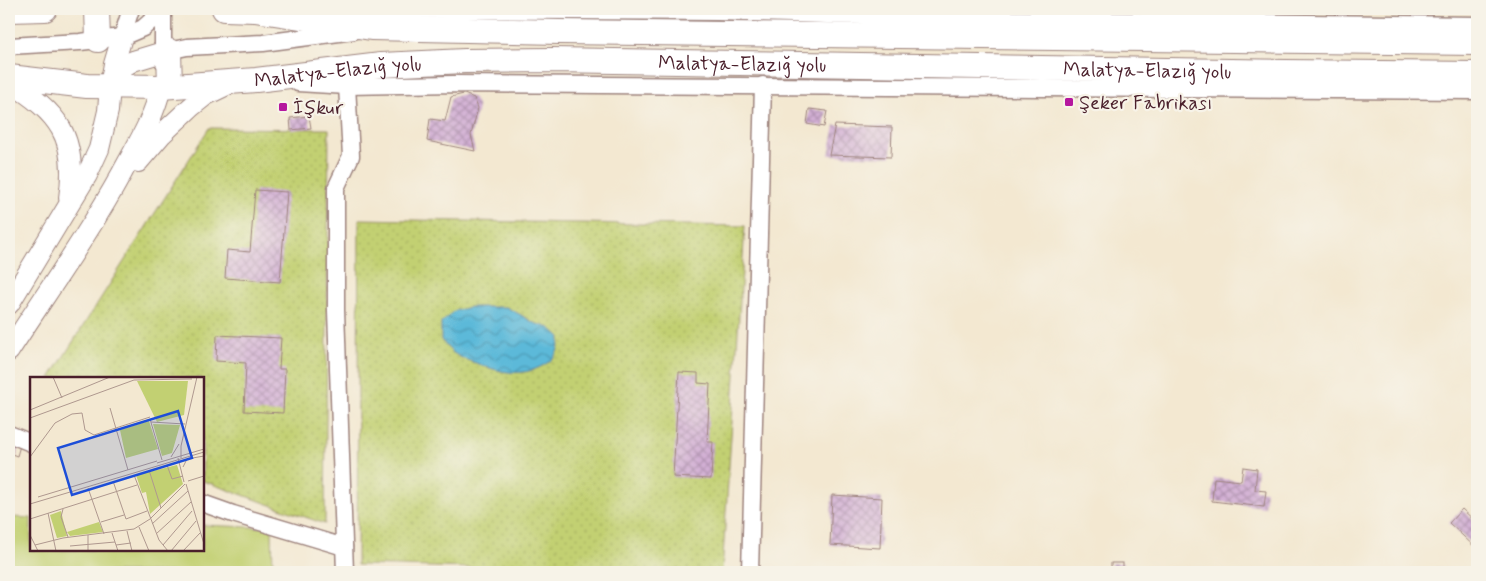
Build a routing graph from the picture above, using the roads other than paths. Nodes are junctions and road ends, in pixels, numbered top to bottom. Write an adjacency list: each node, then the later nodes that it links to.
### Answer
1 (45, 9): 8 (highway)
2 (97, 9): 16 (highway)
3 (131, 9): 15 (street)
4 (162, 9): 15 (street); 19 (street)
5 (224, 9): 6 (highway, Malatya-Elazığ yolu)
6 (240, 9): 7 (street); 14 (highway, Malatya-Elazığ yolu)
7 (308, 9): 9 (street)
8 (9, 10)
9 (532, 10): 10 (street)
10 (717, 10): 11 (street)
11 (970, 14): 12 (street)
12 (1277, 16): 13 (street)
13 (1477, 25)
14 (371, 28): 17 (highway, Malatya-Elazığ yolu); 19 (street)
15 (122, 37): 16 (street); 24 (main road)
16 (98, 40): 18 (street)
17 (1477, 43)
18 (9, 46)
19 (166, 51): 24 (main road); 25 (highway)
20 (1477, 74): 22 (highway, Malatya-Elazığ yolu)
21 (9, 77): 24 (highway, Malatya-Elazığ yolu)
22 (245, 81): 25 (highway, Malatya-Elazığ yolu); 26 (street); 30 (main road)
23 (9, 82): 29 (main road)
24 (110, 86): 25 (highway, Malatya-Elazığ yolu); 29 (main road)
25 (165, 86): 30 (main road)
26 (347, 86): 27 (street); 36 (street)
27 (763, 86): 28 (street); 38 (street)
28 (1477, 91)
29 (68, 205): 31 (main road)
30 (104, 205): 32 (main road)
31 (9, 304)
32 (9, 351)
33 (9, 434): 34 (street)
34 (30, 443)
35 (204, 504): 36 (street)
36 (344, 547): 37 (street)
37 (345, 572)
38 (750, 572)

